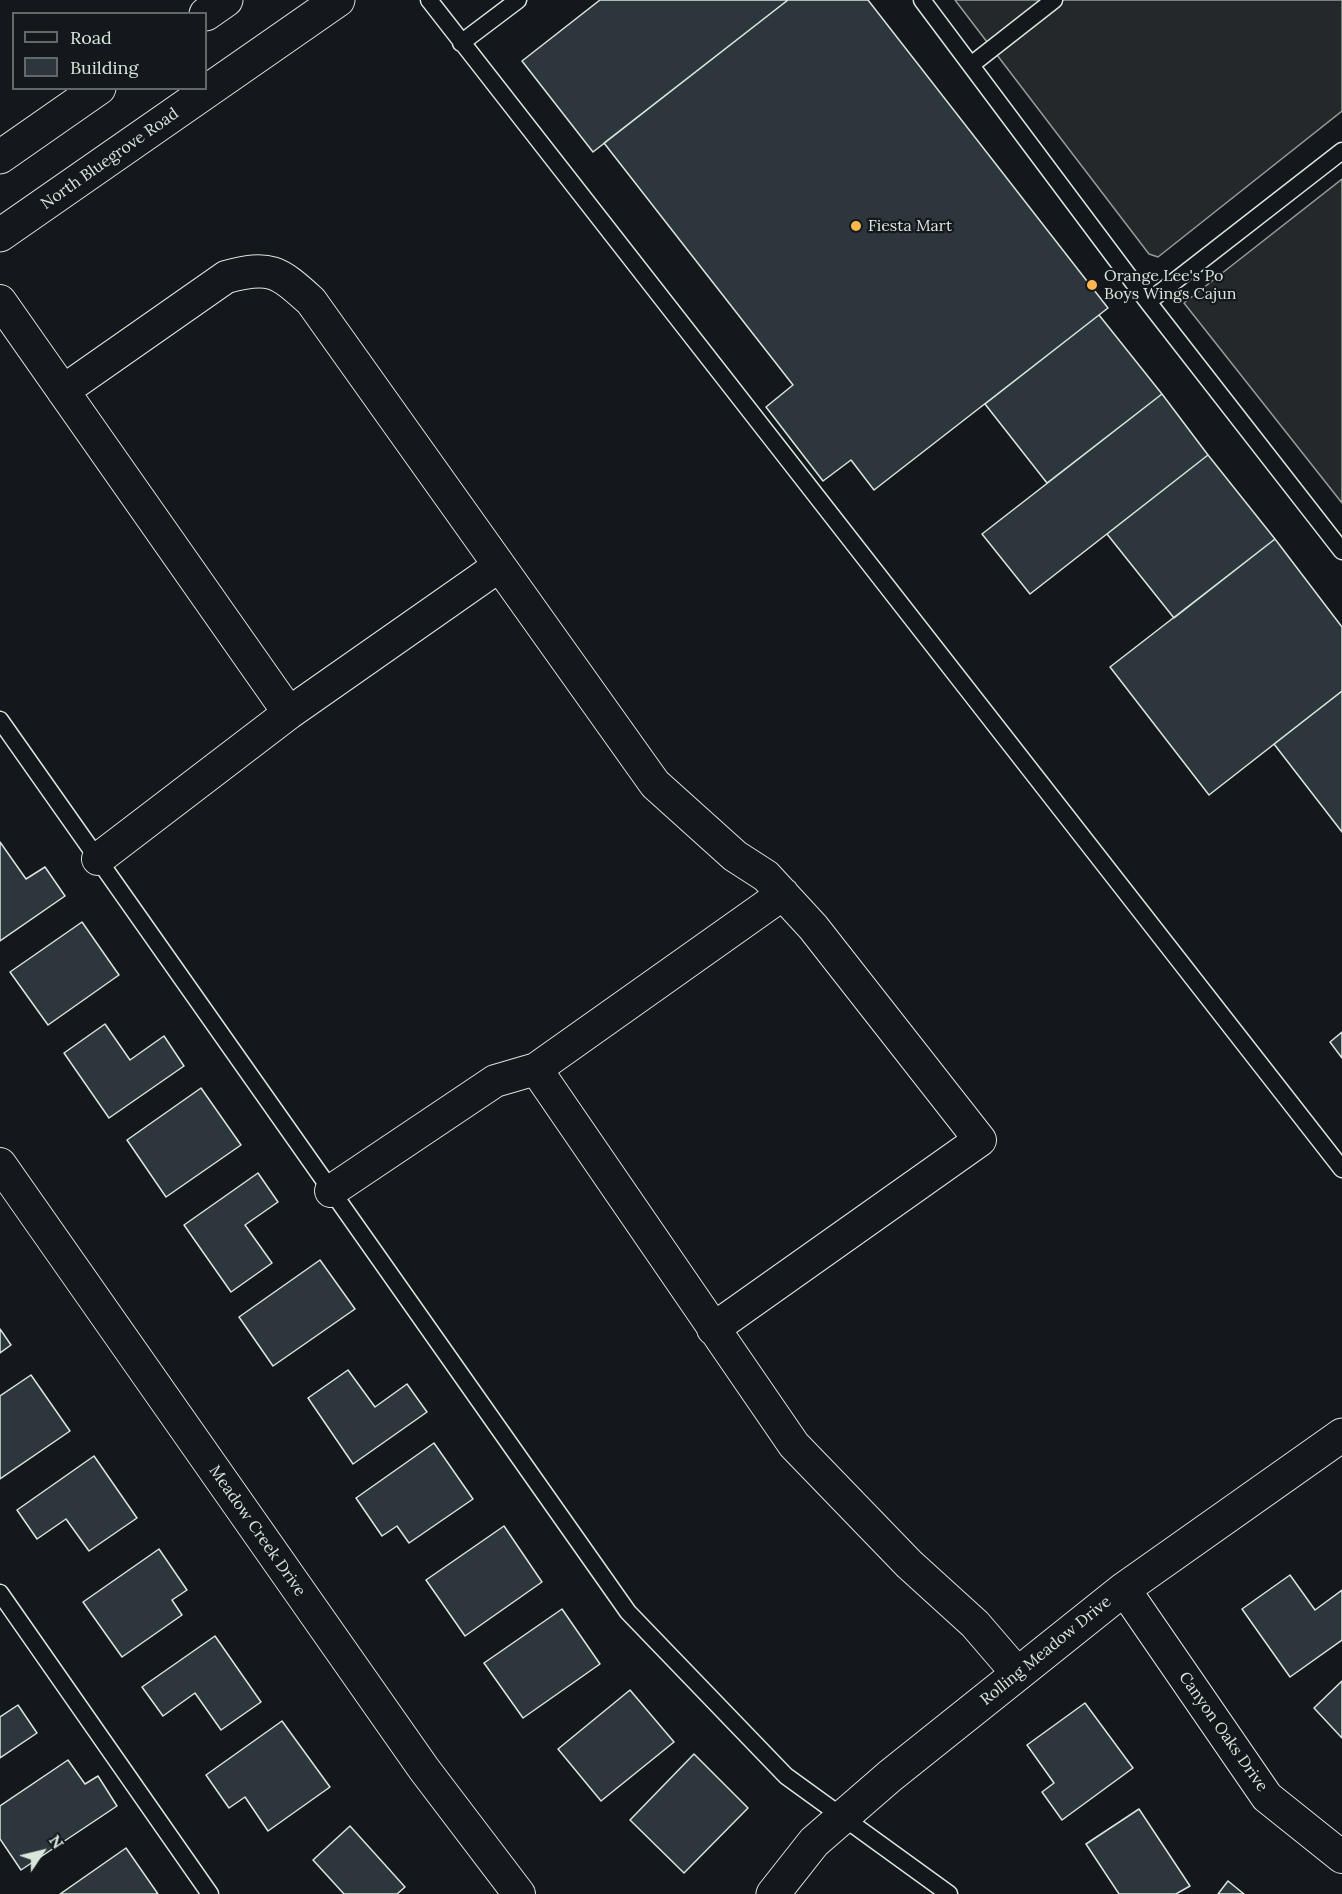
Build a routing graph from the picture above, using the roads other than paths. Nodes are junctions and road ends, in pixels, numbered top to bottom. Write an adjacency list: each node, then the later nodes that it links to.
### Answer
1 (226, 0): 7 (street)
2 (338, 0): 13 (street, North Bluegrove Road)
3 (429, 0): 8 (lane)
4 (519, 0): 8 (lane)
5 (922, 0): 9 (lane)
6 (1054, 0): 9 (lane)
7 (207, 13)
8 (461, 43): 25 (lane)
9 (971, 65): 15 (lane)
10 (96, 90): 12 (street)
11 (1342, 151): 15 (lane)
12 (0, 157)
13 (0, 235)
14 (0, 301): 16 (street)
15 (1148, 302): 17 (lane)
16 (63, 391): 18 (street); 19 (street)
17 (1339, 542)
18 (499, 566): 19 (street); 22 (street)
19 (289, 713): 21 (street)
20 (0, 720): 21 (lane)
21 (98, 859): 26 (lane)
22 (783, 894): 23 (street); 27 (street)
23 (536, 1070): 26 (street); 27 (street)
24 (0, 1164): 35 (street, Meadow Creek Drive)
25 (1342, 1169)
26 (331, 1191): 32 (lane)
27 (713, 1329): 31 (street)
28 (1342, 1436): 29 (street, Rolling Meadow Drive)
29 (1124, 1589): 31 (street, Rolling Meadow Drive); 33 (street, Canyon Oaks Drive)
30 (0, 1593): 34 (lane)
31 (1018, 1674): 32 (street, Rolling Meadow Drive)
32 (844, 1816): 36 (street, Rolling Meadow Drive); 37 (lane)
33 (1342, 1857)
34 (210, 1894)
35 (519, 1894)
36 (773, 1894)
37 (950, 1894)

